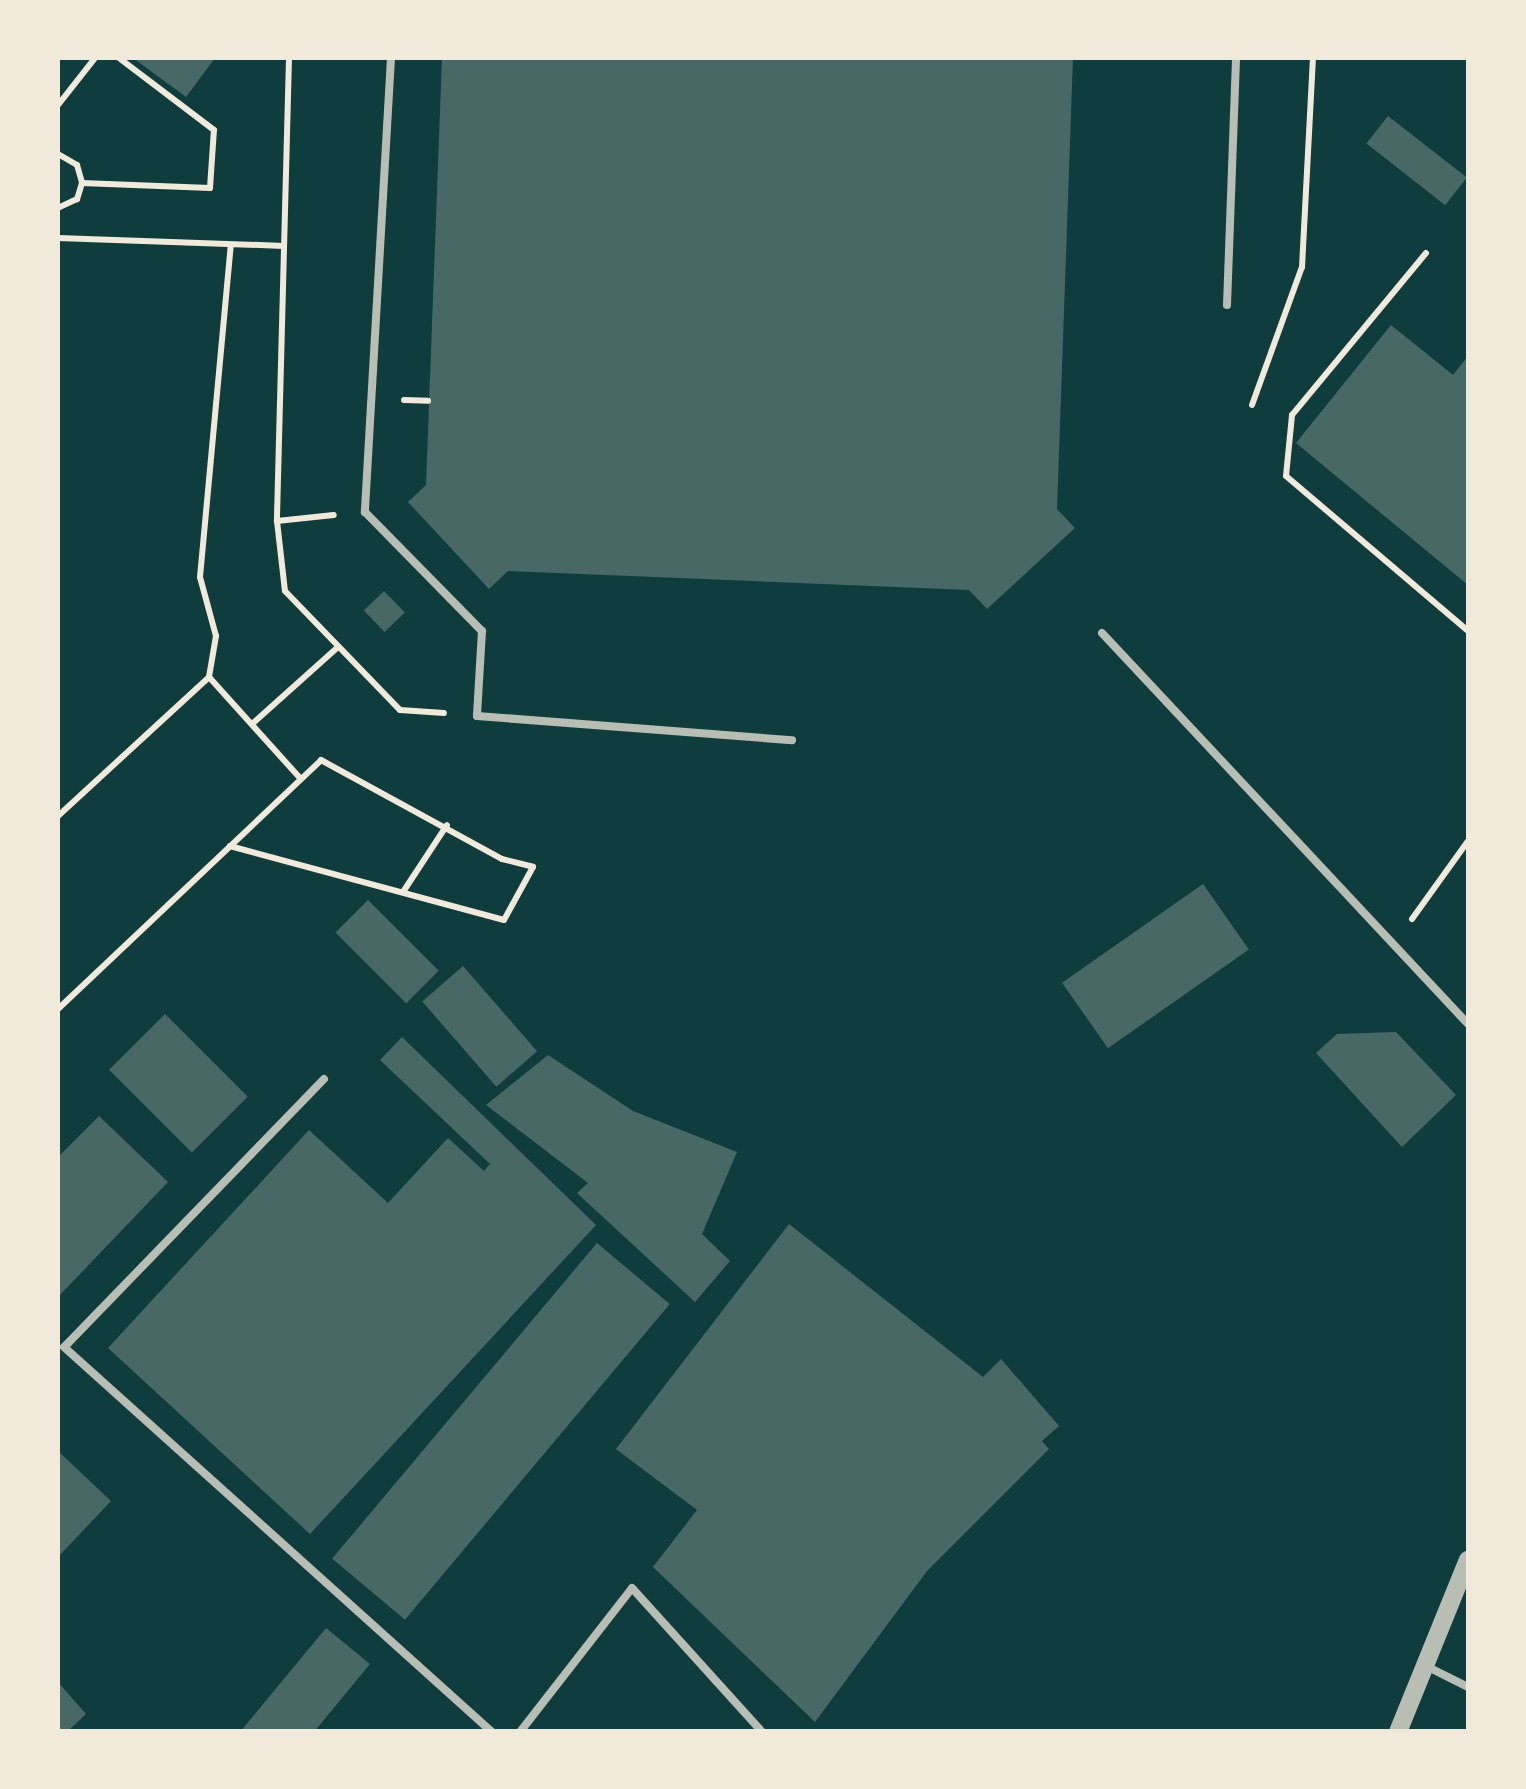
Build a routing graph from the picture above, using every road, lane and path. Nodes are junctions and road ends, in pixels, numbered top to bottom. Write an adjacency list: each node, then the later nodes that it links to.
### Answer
1 (94, 58): 7 (path)
2 (119, 58): 9 (path)
3 (290, 58): 13 (path)
4 (391, 58): 17 (lane)
5 (1236, 58): 15 (lane)
6 (1313, 58): 16 (path)
7 (58, 105)
8 (58, 154): 9 (path)
9 (82, 183): 10 (path)
10 (58, 208)
11 (58, 238): 12 (path)
12 (231, 245): 13 (path); 22 (path)
13 (284, 246): 18 (path)
14 (1426, 253): 19 (path)
15 (1227, 305)
16 (1252, 405)
17 (365, 512): 18 (path); 23 (lane)
18 (277, 521): 21 (path)
19 (1468, 631)
20 (1102, 633): 32 (lane)
21 (338, 646): 23 (path); 24 (path)
22 (209, 678): 24 (path); 27 (path)
23 (477, 716): 25 (lane)
24 (252, 724): 26 (path)
25 (792, 740)
26 (301, 779): 28 (path); 30 (path)
27 (58, 816)
28 (447, 825): 31 (path); 31 (path)
29 (1468, 841): 32 (path)
30 (230, 846): 31 (path); 33 (path)
31 (403, 892)
32 (1394, 944): 34 (lane)
33 (58, 1009)
34 (1468, 1024)
35 (324, 1079): 39 (lane)
36 (1468, 1560): 37 (street)
37 (1425, 1665): 38 (lane); 42 (street)
38 (1468, 1687)
39 (492, 1732)
40 (520, 1732): 41 (lane)
41 (762, 1732)
42 (1398, 1732)

